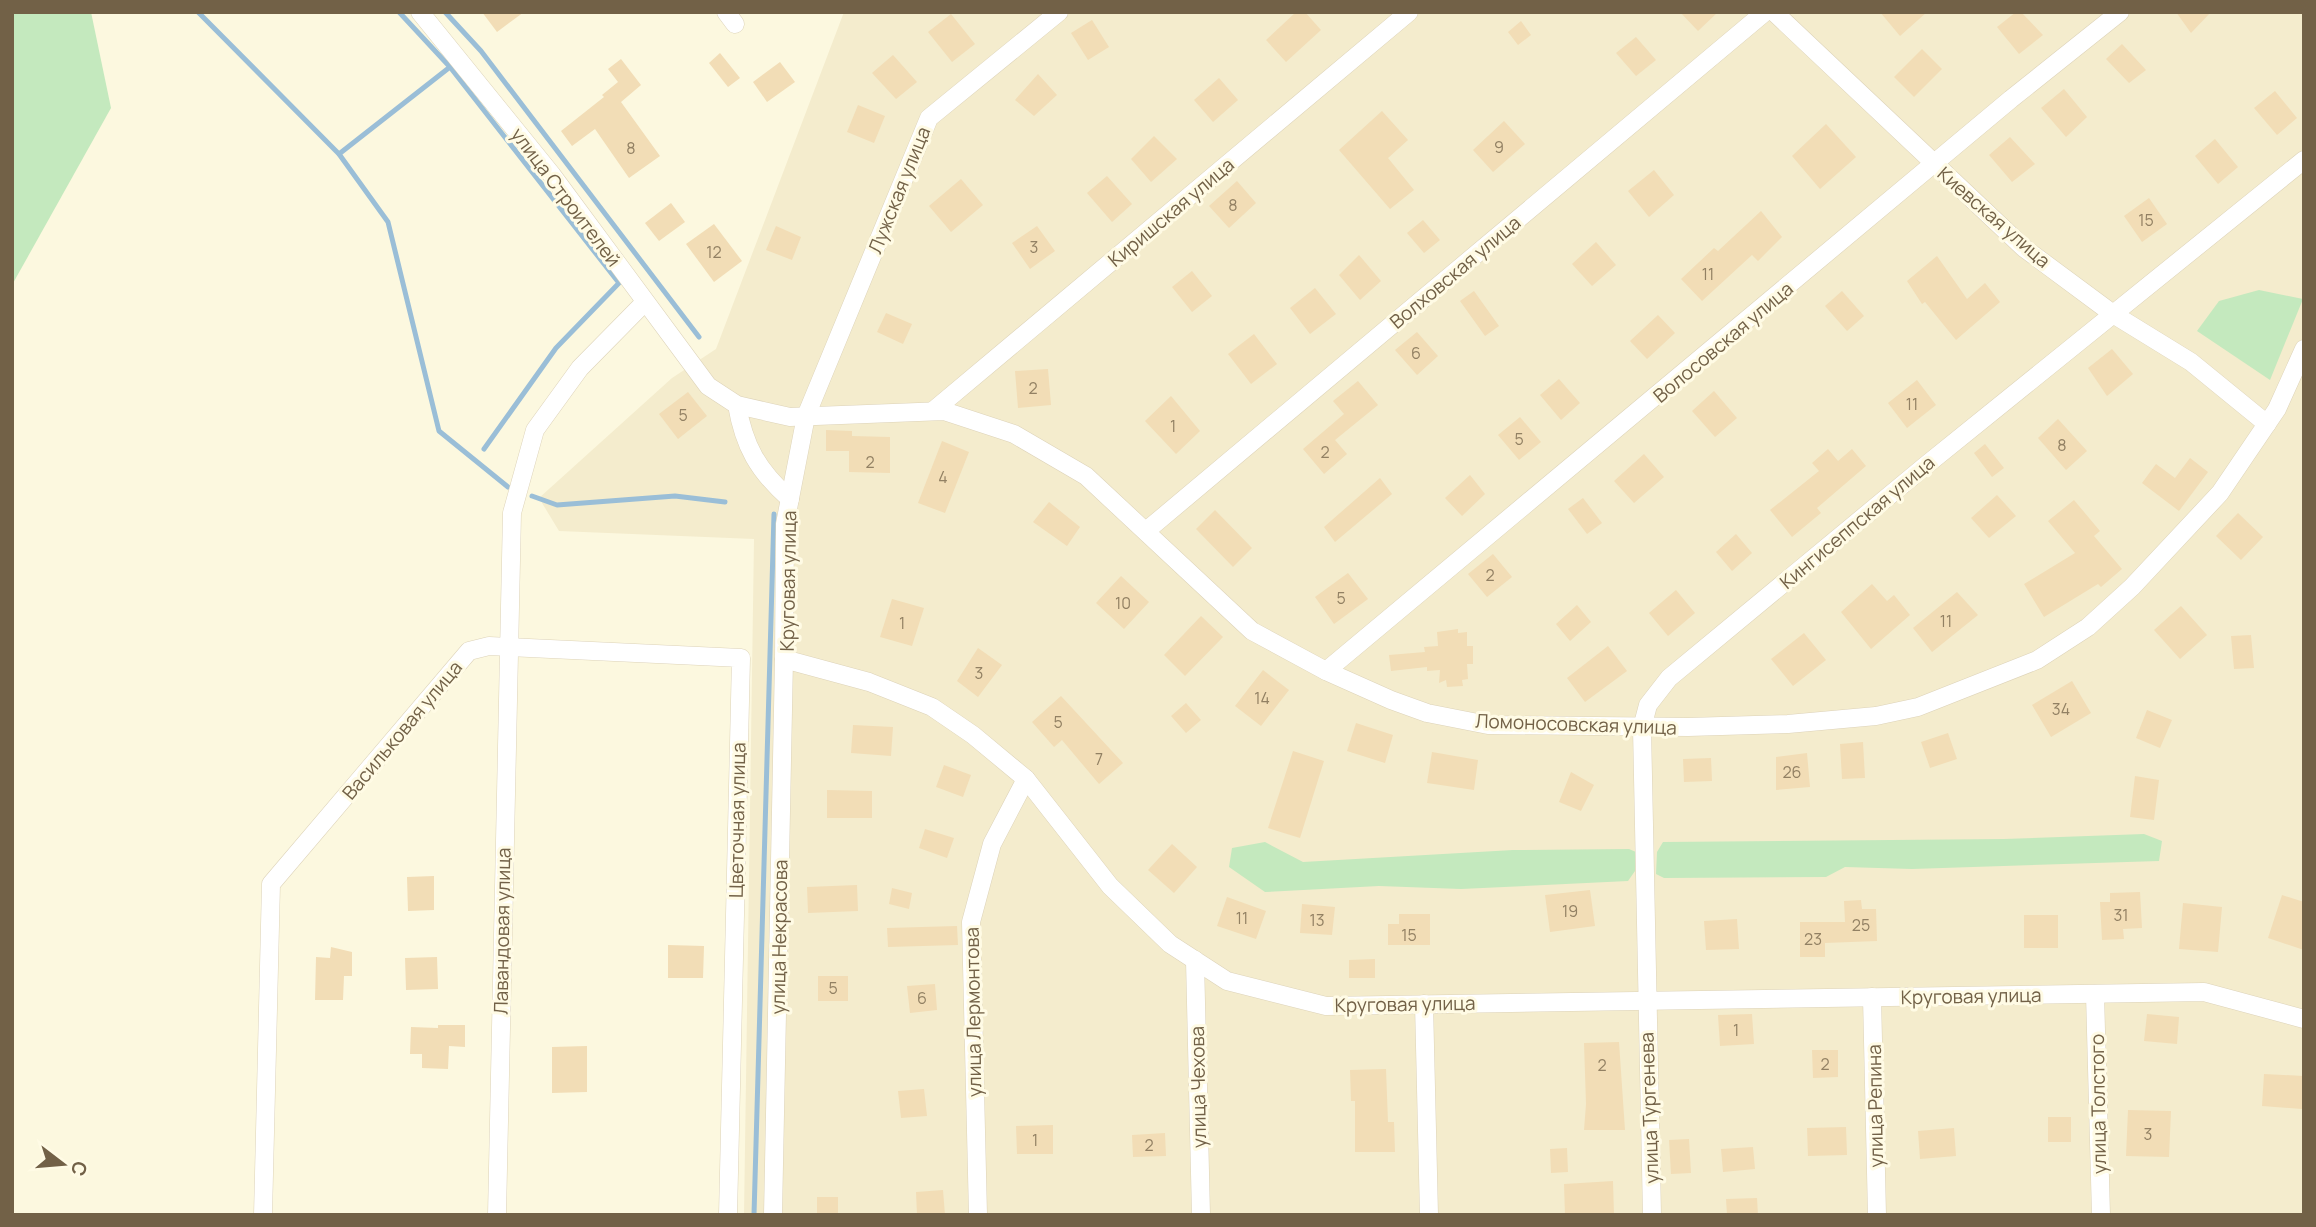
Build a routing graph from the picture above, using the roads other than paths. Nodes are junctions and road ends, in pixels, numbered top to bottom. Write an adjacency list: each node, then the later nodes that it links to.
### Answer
1 (420, 12): 9 (street, улица Строителей)
2 (1059, 12): 15 (street, Лужская улица)
3 (1409, 12): 14 (street, Киришская улица)
4 (1765, 12): 18 (street, Волховская улица)
5 (1774, 12): 8 (street, Киевская улица)
6 (2120, 12): 8 (street, Волосовская улица)
7 (2304, 160): 10 (street, Кингисеппская улица)
8 (1934, 165): 10 (street, Киевская улица); 21 (street, Волосовская улица)
9 (645, 302): 12 (street, улица Строителей); 19 (street)
10 (2113, 314): 16 (street, Киевская улица); 22 (street, Кингисеппская улица)
11 (2304, 349): 16 (street, Ломоносовская улица)
12 (708, 386): 13 (street, Ломоносовская улица)
13 (737, 405): 15 (street, Ломоносовская улица); 17 (street)
14 (933, 411): 15 (street, Ломоносовская улица); 18 (street, Ломоносовская улица)
15 (806, 416): 17 (street, Круговая улица)
16 (2267, 424): 22 (street, Ломоносовская улица)
17 (790, 499): 20 (street, Круговая улица)
18 (1146, 531): 21 (street, Ломоносовская улица)
19 (507, 646): 30 (street, Васильковая улица); 31 (street, Лавандовая улица); 32 (street, Цветочная улица)
20 (784, 659): 23 (street, Круговая улица); 33 (street, улица Некрасова)
21 (1326, 671): 22 (street, Ломоносовская улица)
22 (1642, 728): 27 (street, Кингисеппская улица)
23 (1026, 779): 24 (street, Круговая улица); 34 (street, улица Лермонтова)
24 (1195, 960): 28 (street, Круговая улица); 35 (street, улица Чехова)
25 (2095, 994): 26 (street, Круговая улица); 29 (street, Круговая улица); 39 (street, улица Толстого)
26 (1872, 997): 27 (street, Круговая улица); 38 (street, улица Репина)
27 (1646, 1000): 28 (street, Круговая улица); 37 (street, улица Тургенева)
28 (1424, 1004): 36 (street)
29 (2304, 1019)
30 (263, 1215)
31 (497, 1215)
32 (728, 1215)
33 (773, 1215)
34 (978, 1215)
35 (1201, 1215)
36 (1429, 1215)
37 (1652, 1215)
38 (1878, 1215)
39 (2101, 1215)

